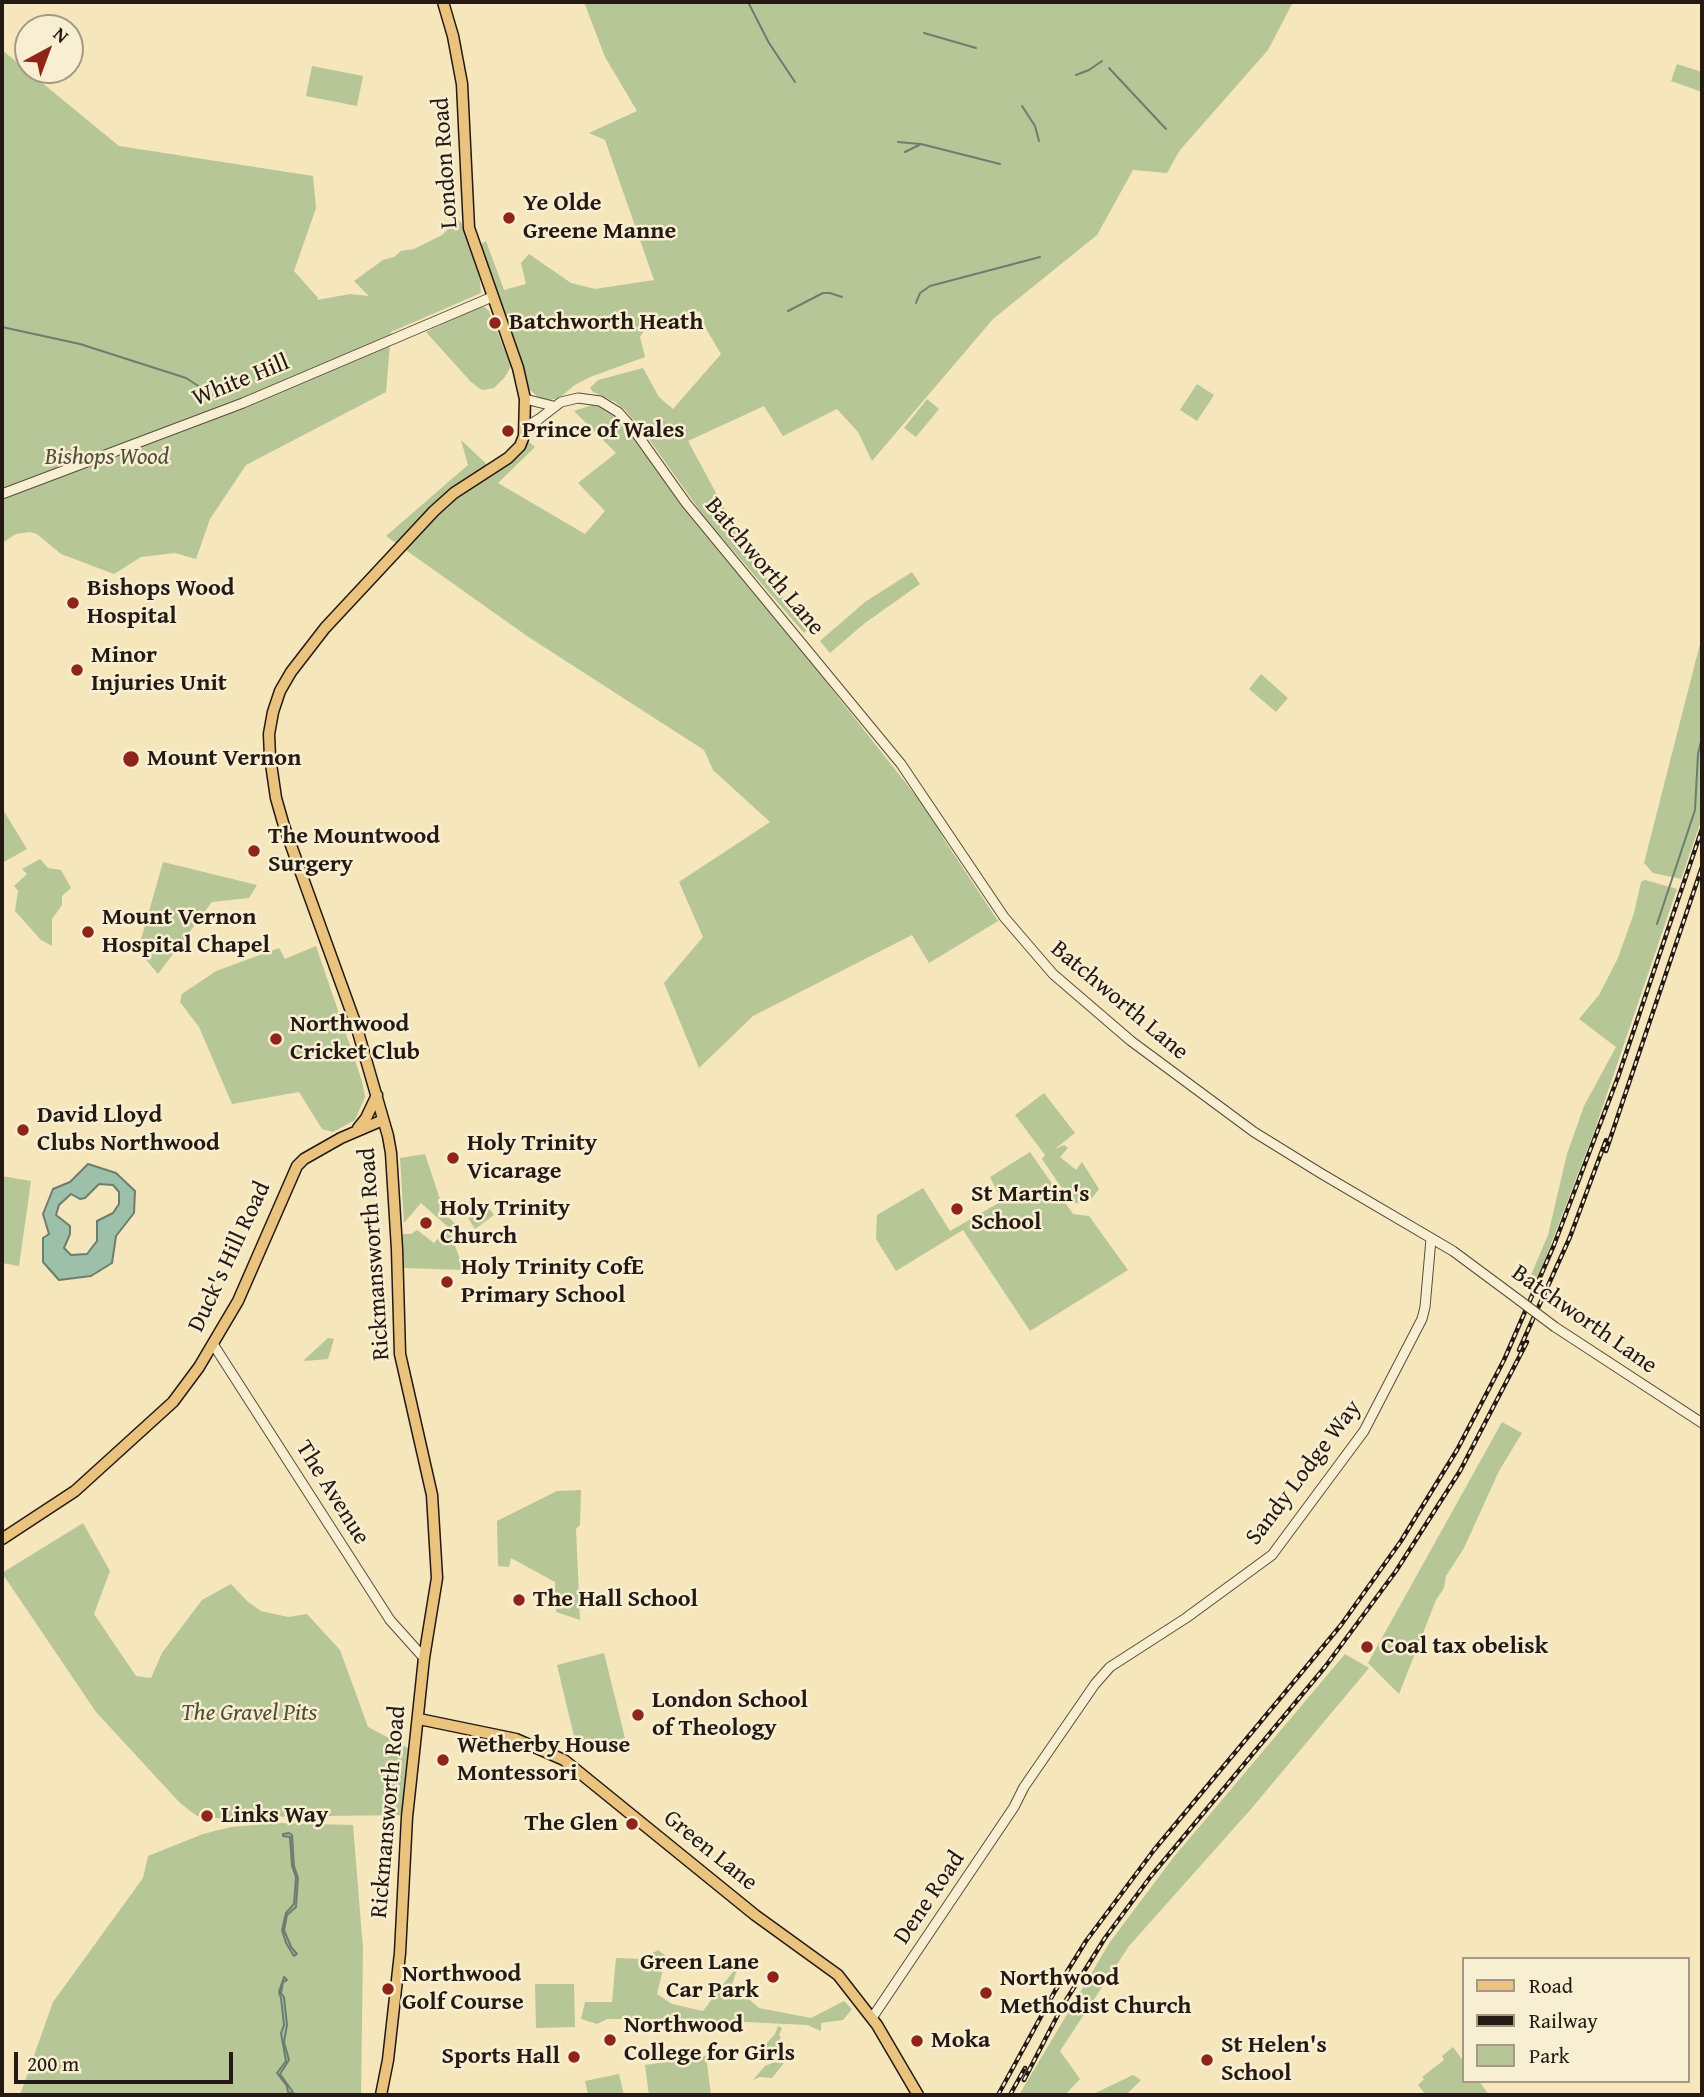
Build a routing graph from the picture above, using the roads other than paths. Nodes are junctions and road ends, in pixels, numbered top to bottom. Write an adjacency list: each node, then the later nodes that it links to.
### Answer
1 (443, 2): 2 (main road, London Road)
2 (492, 297): 3 (main road, London Road); 6 (street, White Hill)
3 (524, 399): 4 (street, Batchworth Lane); 5 (main road)
4 (553, 406): 5 (street, Batchworth Lane); 10 (street, Batchworth Lane)
5 (525, 427): 7 (main road, Rickmansworth Road)
6 (2, 494)
7 (377, 1095): 8 (main road, Rickmansworth Road); 9 (main road)
8 (383, 1120): 9 (main road, Duck's Hill Road); 14 (main road, Rickmansworth Road)
9 (356, 1130): 11 (main road, Duck's Hill Road)
10 (1431, 1239): 12 (street, Batchworth Lane, bridge); 16 (street, Sandy Lodge Way)
11 (213, 1344): 13 (main road, Duck's Hill Road); 14 (street, The Avenue)
12 (1702, 1423)
13 (2, 1539)
14 (424, 1658): 15 (main road, Rickmansworth Road)
15 (419, 1719): 17 (main road, Green Lane); 18 (main road, Rickmansworth Road)
16 (1018, 1799): 17 (street, Dene Road)
17 (873, 2018): 19 (main road, Green Lane)
18 (381, 2095)
19 (918, 2095)

